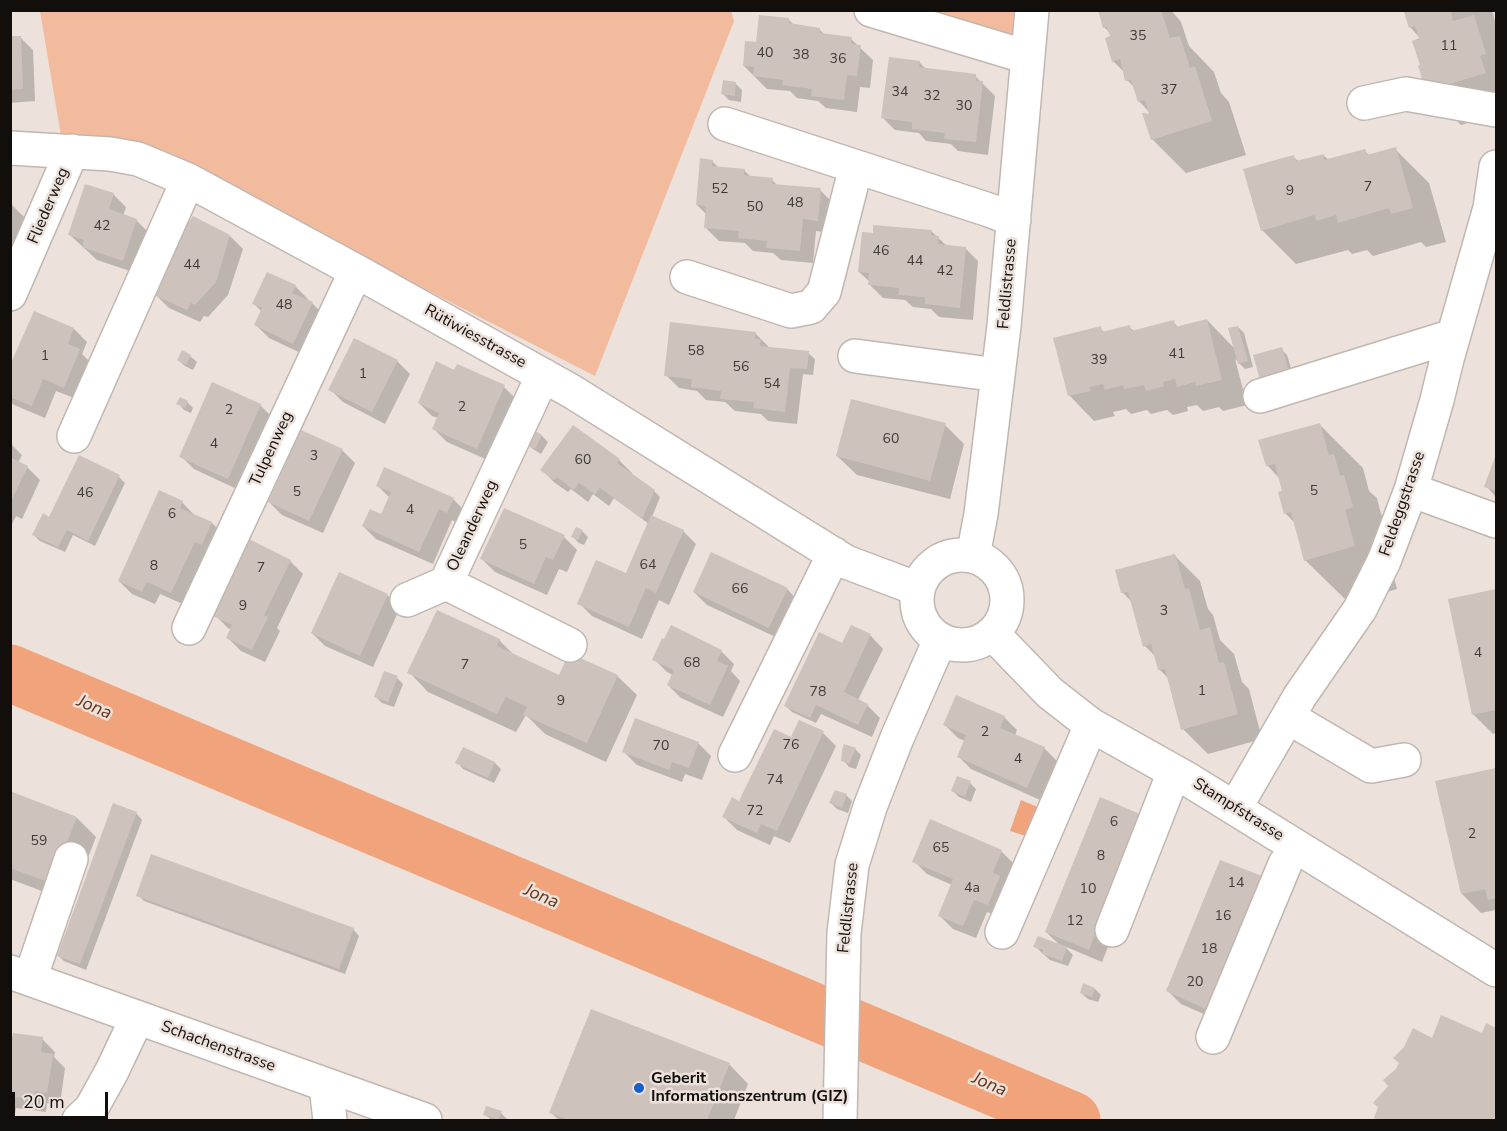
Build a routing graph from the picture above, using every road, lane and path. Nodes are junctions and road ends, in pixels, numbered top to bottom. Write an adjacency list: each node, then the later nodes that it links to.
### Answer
1 (871, 10): 3 (street)
2 (1032, 10): 3 (street, Feldlistrasse)
3 (1027, 57): 12 (street, Feldlistrasse)
4 (1364, 103): 5 (street)
5 (1497, 110)
6 (725, 124): 9 (street)
7 (10, 148): 8 (street, Rütiwiesstrasse)
8 (72, 151): 11 (street, Rütiwiesstrasse); 15 (street, Fliederweg)
9 (856, 167): 12 (street); 14 (street)
10 (1496, 168): 16 (street, Feldeggstrasse)
11 (188, 180): 13 (street, Rütiwiesstrasse); 21 (street)
12 (1014, 220): 19 (street, Feldlistrasse)
13 (356, 271): 18 (street, Rütiwiesstrasse); 29 (street, Tulpenweg)
14 (687, 277)
15 (10, 294)
16 (1453, 336): 20 (street); 22 (street, Feldeggstrasse)
17 (855, 356): 19 (street)
18 (543, 375): 24 (street, Rütiwiesstrasse); 26 (street, Oleanderweg)
19 (998, 375): 25 (street, Feldlistrasse)
20 (1260, 396)
21 (74, 436)
22 (1411, 490): 23 (street); 33 (street, Feldeggstrasse)
23 (1497, 521)
24 (834, 554): 27 (street, Rütiwiesstrasse); 35 (street)
25 (973, 556): 27 (street); 30 (street)
26 (446, 583): 28 (street); 32 (street, Oleanderweg)
27 (918, 589): 31 (street)
28 (407, 600)
29 (189, 628)
30 (993, 634): 31 (street); 34 (street, Stampfstrasse)
31 (940, 640): 52 (street, Feldlistrasse)
32 (570, 645)
33 (1288, 717): 36 (street); 38 (street, Feldeggstrasse)
34 (1091, 725): 37 (street, Stampfstrasse); 43 (street)
35 (735, 755)
36 (1404, 760)
37 (1182, 776): 38 (street, Stampfstrasse); 41 (street); 42 (street)
38 (1235, 808): 44 (street, Stampfstrasse)
39 (71, 859): 45 (street)
40 (1285, 864): 47 (street)
41 (1138, 908)
42 (1112, 930)
43 (1002, 932)
44 (1497, 970)
45 (20, 975): 46 (street, Schachenstrasse)
46 (137, 1018): 48 (street, Schachenstrasse); 49 (street)
47 (1213, 1037)
48 (326, 1086): 50 (street); 51 (street, Schachenstrasse)
49 (79, 1120)
50 (330, 1120)
51 (425, 1120)
52 (840, 1120)

